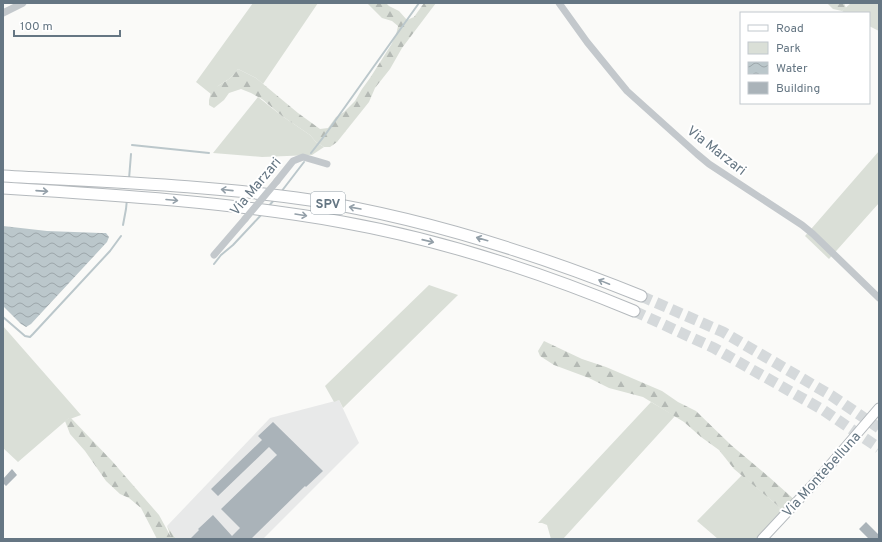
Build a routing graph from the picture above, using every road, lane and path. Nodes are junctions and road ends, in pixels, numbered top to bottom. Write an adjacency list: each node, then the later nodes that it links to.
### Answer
1 (23, 3): 3 (street)
2 (559, 3): 9 (street, Via Marzari)
3 (3, 13)
4 (327, 164): 7 (street, Via Marzari, bridge)
5 (3, 176): 8 (highway, SPV, one-way to 5)
6 (3, 188): 10 (highway, SPV, one-way to 10)
7 (214, 255)
8 (640, 296)
9 (879, 298)
10 (634, 311)
11 (879, 408): 12 (main road, Via Montebelluna)
12 (762, 539)

